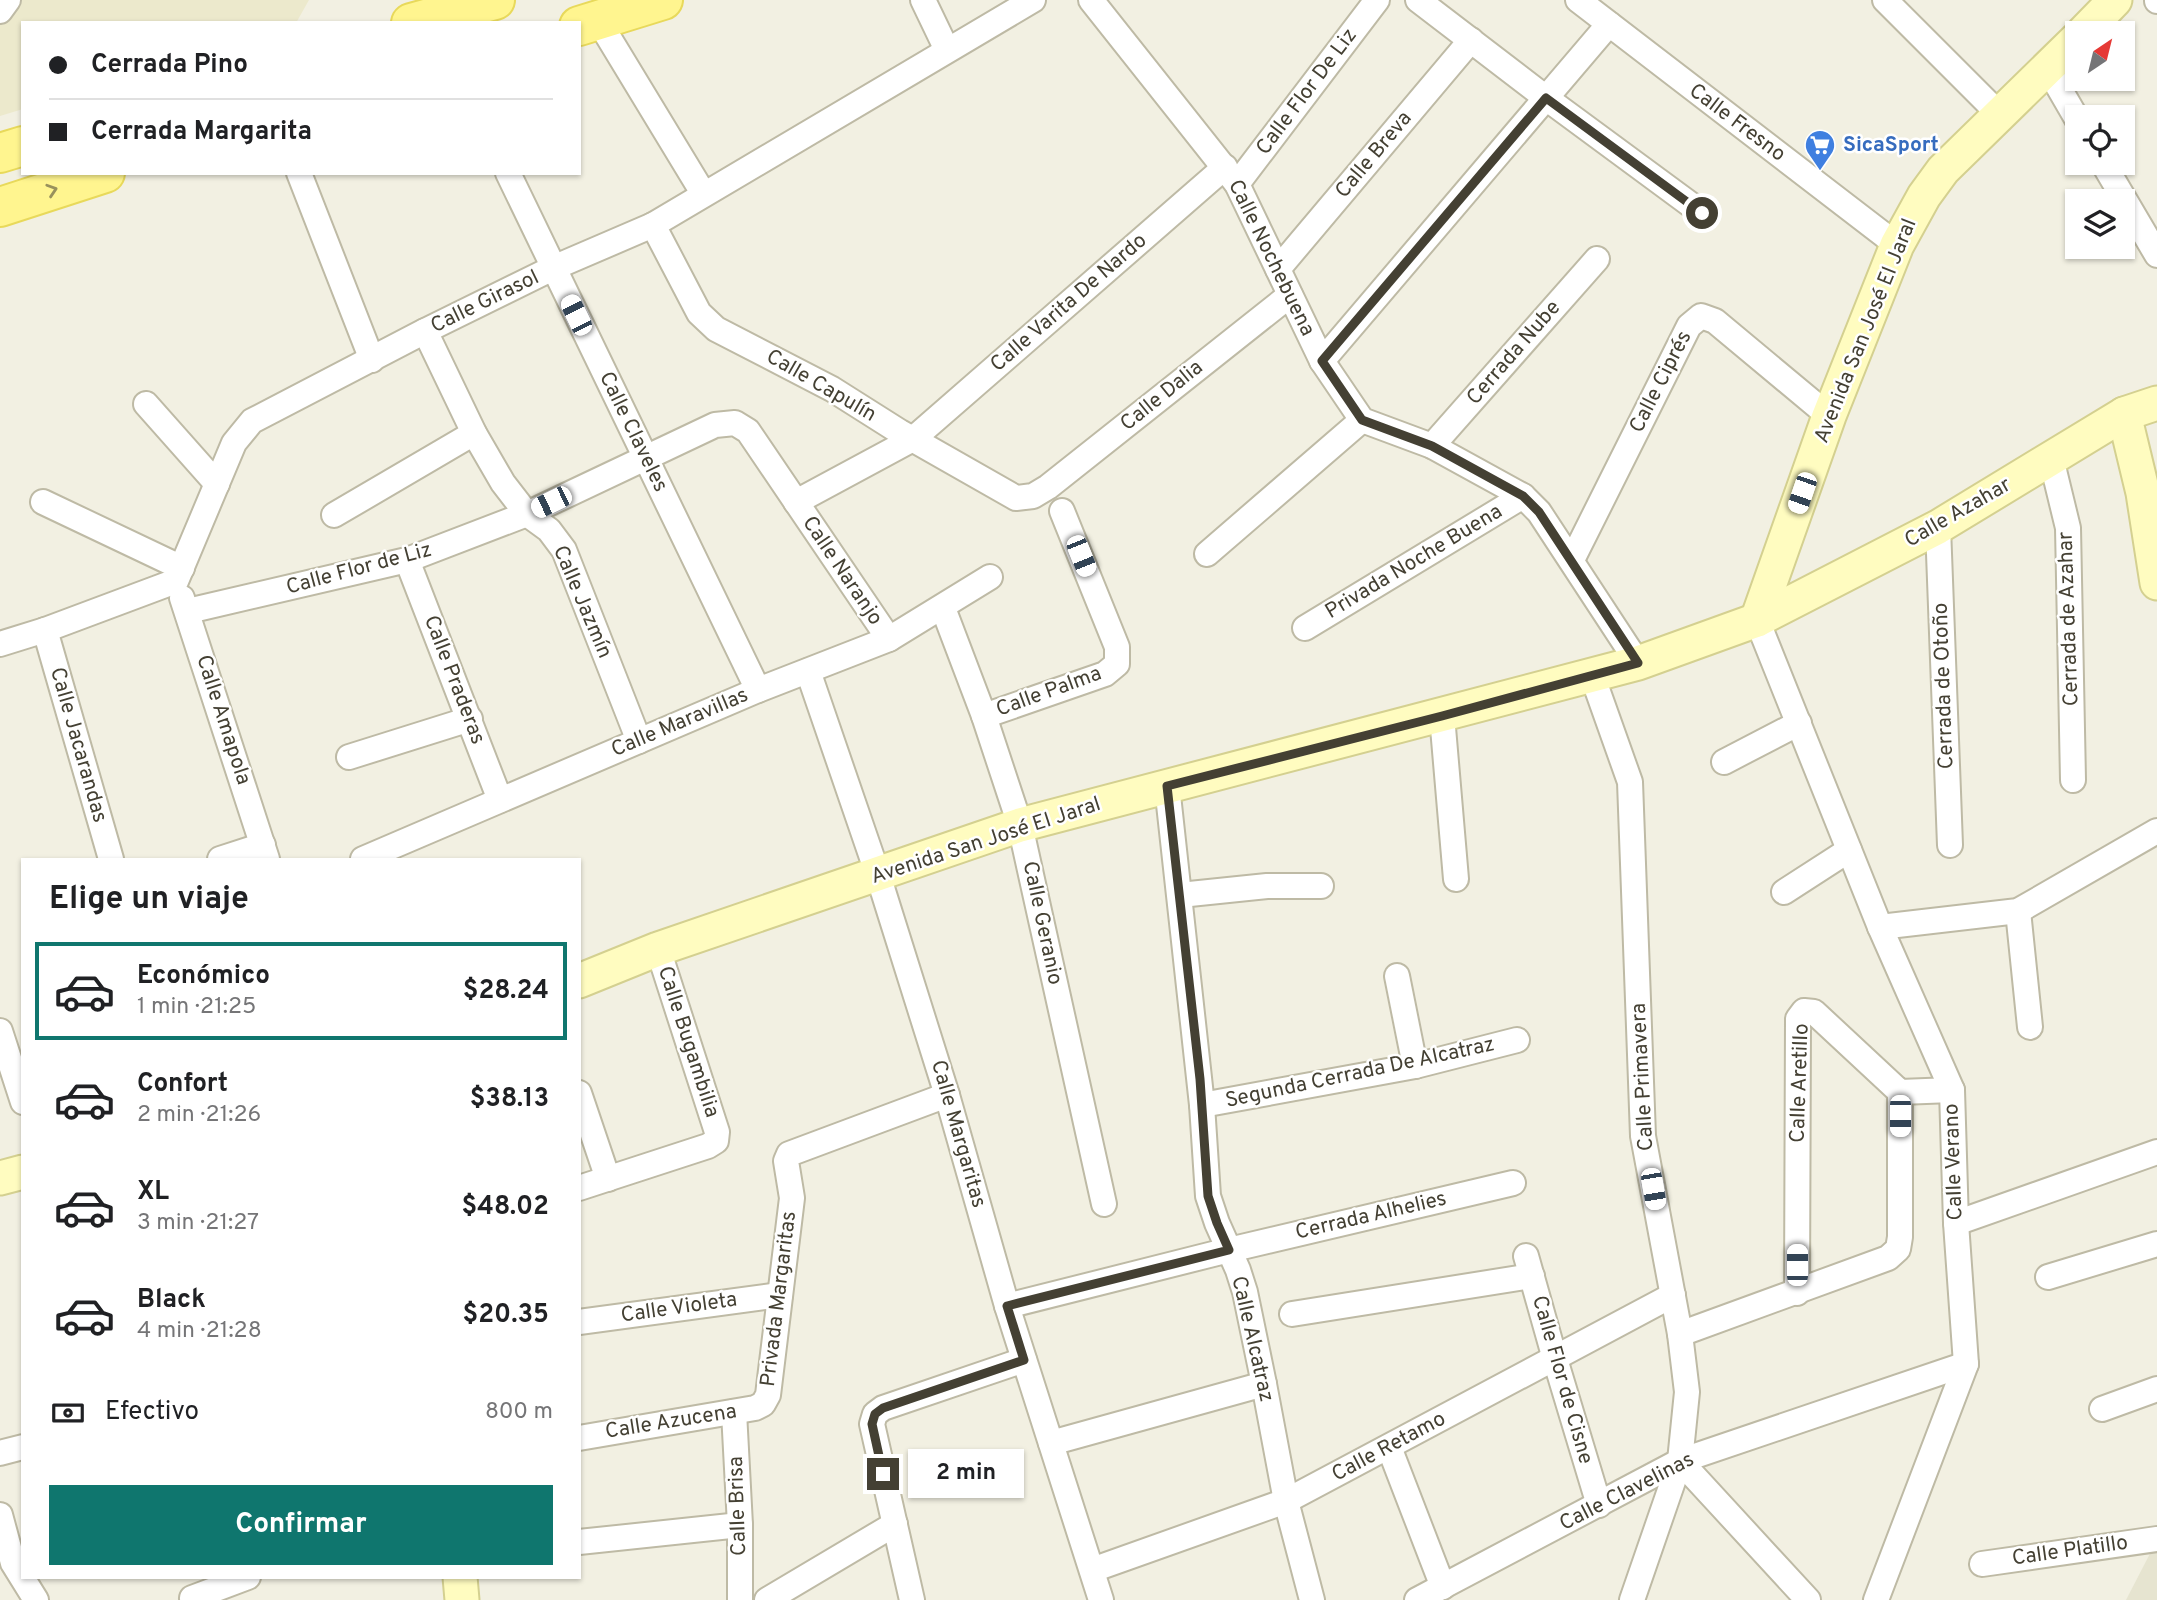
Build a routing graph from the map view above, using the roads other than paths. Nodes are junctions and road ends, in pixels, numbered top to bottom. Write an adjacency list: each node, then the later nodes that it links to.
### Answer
1 (8, 0): 12 (street)
2 (495, 0): 13 (main road); 14 (main road)
3 (663, 0): 16 (main road)
4 (923, 0): 19 (street)
5 (1033, 0): 19 (street, Calle Girasol)
6 (1091, 0): 30 (street, Calle Nochebuena)
7 (1377, 0): 30 (street, Calle Flor De Liz)
8 (1419, 0): 18 (street)
9 (1578, 0): 17 (street, Calle Fresno)
10 (1885, 0): 24 (street)
11 (2108, 2): 15 (street)
12 (0, 11)
13 (413, 15)
14 (502, 21)
15 (2092, 21)
16 (588, 23): 32 (street)
17 (1608, 24): 22 (street); 36 (street, Calle Fresno)
18 (1471, 40): 22 (street); 40 (street, Calle Breva)
19 (947, 50): 32 (street, Calle Girasol)
20 (2065, 51): 21 (street, Avenida San José El Jaral)
21 (2048, 69): 23 (street); 24 (street, Avenida San José El Jaral)
22 (1546, 98): 34 (street); 44 (street)
23 (2069, 105)
24 (2000, 115): 36 (street, Avenida San José El Jaral)
25 (21, 147): 26 (main road)
26 (0, 153)
27 (98, 175): 33 (main road, one-way to 27)
28 (300, 175): 43 (street)
29 (509, 175): 39 (street, Calle Claveles)
30 (1231, 175): 40 (street, Calle Nochebuena); 52 (street, Calle Varita De Nardo)
31 (2110, 175): 37 (street)
32 (703, 193): 35 (street, Calle Girasol)
33 (0, 207)
34 (1702, 213)
35 (653, 225): 39 (street, Calle Girasol); 52 (street, Calle Capulín)
36 (1897, 245): 48 (street, Avenida San José El Jaral)
37 (2157, 255)
38 (1597, 259): 53 (street, Cerrada Nube)
39 (553, 268): 42 (street, Calle Girasol); 54 (street, Calle Claveles)
40 (1278, 269): 41 (street, Calle Nochebuena)
41 (1290, 295): 44 (street, Calle Nochebuena); 57 (street, Calle Dalia)
42 (425, 331): 43 (street, Calle Girasol); 51 (street, Calle Jazmín)
43 (372, 360): 56 (street, Calle Girasol)
44 (1322, 361): 49 (street, Calle Nochebuena)
45 (2157, 403): 47 (street, Calle Azahar)
46 (146, 404): 56 (street)
47 (2124, 414): 55 (street, Calle Azahar); 68 (street)
48 (1829, 416): 66 (street, Calle Ciprés); 73 (street, Avenida San José El Jaral)
49 (1362, 420): 53 (street); 65 (street)
50 (735, 422): 54 (street, Calle Flor de Liz); 60 (street, Calle Naranjo)
51 (474, 433): 62 (street, Calle Jazmín); 63 (street)
52 (913, 439): 57 (street, Calle Capulín); 60 (street, Calle Naranjo)
53 (1432, 446): 58 (street)
54 (645, 457): 62 (street, Calle Flor de Liz); 81 (street, Calle Claveles)
55 (2051, 458): 64 (street, Calle Azahar); 89 (street, Cerrada de Azahar)
56 (217, 484): 69 (street, Calle Girasol)
57 (1033, 496)
58 (1523, 496): 66 (street); 74 (street, Privada Noche Buena)
59 (43, 502): 69 (street)
60 (796, 502): 76 (street, Calle Naranjo)
61 (1062, 511): 82 (street, Calle Palma)
62 (527, 514): 67 (street, Calle Flor de Liz); 86 (street, Calle Jazmín)
63 (334, 515)
64 (1938, 527): 73 (street, Calle Azahar); 94 (street, Cerrada de Otoño)
65 (1206, 554)
66 (1572, 560): 78 (street)
67 (407, 561): 72 (street, Calle Flor de Liz); 84 (street, Calle Praderas)
68 (2156, 563)
69 (179, 575): 72 (street, Calle Amapola); 75 (street)
70 (990, 578): 71 (street, Calle Maravillas)
71 (943, 608): 76 (street, Calle Maravillas); 82 (street, Calle Geranio)
72 (188, 611): 96 (street, Calle Amapola)
73 (1757, 620): 78 (street, Avenida San José El Jaral); 85 (street, Calle Verano)
74 (1305, 628)
75 (45, 630): 77 (street); 97 (street, Calle Jacarandas)
76 (889, 639): 79 (street, Calle Maravillas)
77 (0, 644)
78 (1638, 663): 80 (street, Avenida San José El Jaral)
79 (808, 671): 81 (street, Calle Maravillas); 100 (street, Calle Margaritas)
80 (1592, 675): 83 (street, Avenida San José El Jaral); 133 (street, Calle Primavera)
81 (758, 690): 86 (street, Calle Maravillas)
82 (984, 716): 92 (street, Calle Geranio)
83 (1442, 716): 90 (street, Avenida San José El Jaral); 101 (street)
84 (470, 719): 87 (street); 91 (street, Calle Praderas)
85 (1799, 723): 88 (street); 95 (street, Calle Verano)
86 (639, 741): 91 (street, Calle Maravillas)
87 (349, 757)
88 (1724, 762)
89 (2073, 780)
90 (1167, 786): 92 (street, Avenida San José El Jaral); 104 (street, Calle Alcatraz)
91 (500, 800): 99 (street, Calle Maravillas)
92 (1020, 825): 100 (street, Avenida San José El Jaral); 126 (street, Calle Geranio)
93 (2157, 831): 105 (street)
94 (1950, 845)
95 (1849, 850): 103 (street); 106 (street, Calle Verano)
96 (265, 852): 98 (street)
97 (111, 858)
98 (226, 858)
99 (365, 858)
100 (878, 875): 107 (street, Avenida San José El Jaral); 116 (street, Calle Margaritas)
101 (1456, 879)
102 (1321, 886): 104 (street)
103 (1784, 892)
104 (1180, 895): 119 (street, Calle Alcatraz)
105 (2018, 911): 106 (street); 110 (street)
106 (1880, 927): 114 (street, Calle Verano)
107 (658, 949): 109 (street, Avenida San José El Jaral); 123 (street, Calle Bugambilia)
108 (1398, 976): 113 (street)
109 (581, 980)
110 (2030, 1027)
111 (0, 1031): 117 (street)
112 (1517, 1040): 113 (street, Segunda Cerrada De Alcatraz)
113 (1415, 1066): 119 (street, Segunda Cerrada De Alcatraz)
114 (1952, 1090): 115 (street); 127 (street, Calle Verano)
115 (1900, 1092): 131 (street); 131 (street, Calle Aretillo)
116 (947, 1095): 132 (street, Privada Margaritas); 134 (street, Calle Margaritas)
117 (21, 1096)
118 (581, 1099): 123 (street)
119 (1202, 1105): 129 (street, Calle Alcatraz)
120 (2157, 1152): 127 (street)
121 (21, 1173): 122 (street)
122 (0, 1178)
123 (608, 1179): 125 (street)
124 (1513, 1183): 129 (street, Cerrada Alhelies)
125 (581, 1187)
126 (1104, 1205)
127 (1956, 1223): 140 (street, Calle Verano)
128 (2157, 1244): 130 (street)
129 (1229, 1250): 134 (street, Cerrada Alhelies); 141 (street, Calle Alcatraz)
130 (2048, 1277)
131 (1797, 1293): 137 (street)
132 (780, 1295): 136 (street, Calle Violeta); 143 (street, Privada Margaritas)
133 (1673, 1295): 137 (street, Calle Primavera); 138 (street, Calle Retamo)
134 (1007, 1306): 139 (street, Calle Margaritas)
135 (1292, 1314): 138 (street, Calle Flor de Cisne)
136 (581, 1322)
137 (1680, 1334): 151 (street, Calle Primavera)
138 (1555, 1359): 148 (street, Calle Retamo); 153 (street, Calle Flor de Cisne)
139 (1024, 1360): 147 (street, Calle Margaritas); 155 (street)
140 (1966, 1364): 151 (street, Calle Clavelinas); 177 (street, Calle Verano)
141 (1264, 1384): 147 (street); 152 (street, Calle Alcatraz)
142 (2157, 1389): 144 (street)
143 (762, 1404): 145 (street, Calle Azucena)
144 (2102, 1409)
145 (734, 1412): 146 (street, Calle Azucena); 156 (street, Calle Brisa)
146 (581, 1437)
147 (1051, 1443): 161 (street, Calle Margaritas)
148 (1389, 1447): 152 (street, Calle Retamo); 165 (street)
149 (21, 1448): 150 (street)
150 (0, 1453)
151 (1680, 1461): 153 (street, Calle Clavelinas); 175 (street, Calle Primavera); 176 (street)
152 (1286, 1501): 161 (street, Calle Retamo); 173 (street, Calle Alcatraz)
153 (1598, 1505): 165 (street, Calle Clavelinas)
154 (0, 1515): 159 (street)
155 (895, 1524): 170 (street); 171 (street)
156 (740, 1525): 158 (street); 169 (street, Calle Brisa)
157 (2157, 1539): 160 (street, Calle Platillo)
158 (581, 1542)
159 (18, 1561)
160 (1982, 1564)
161 (1092, 1570): 172 (street, Calle Margaritas)
162 (26, 1579): 167 (street)
163 (243, 1579): 166 (street)
164 (460, 1579): 168 (street)
165 (1443, 1587): 174 (street, Calle Clavelinas)
166 (192, 1598)
167 (36, 1600)
168 (462, 1600)
169 (740, 1600)
170 (767, 1600)
171 (912, 1600)
172 (1101, 1600)
173 (1312, 1600)
174 (1417, 1600)
175 (1632, 1600)
176 (1808, 1600)
177 (1876, 1600)

